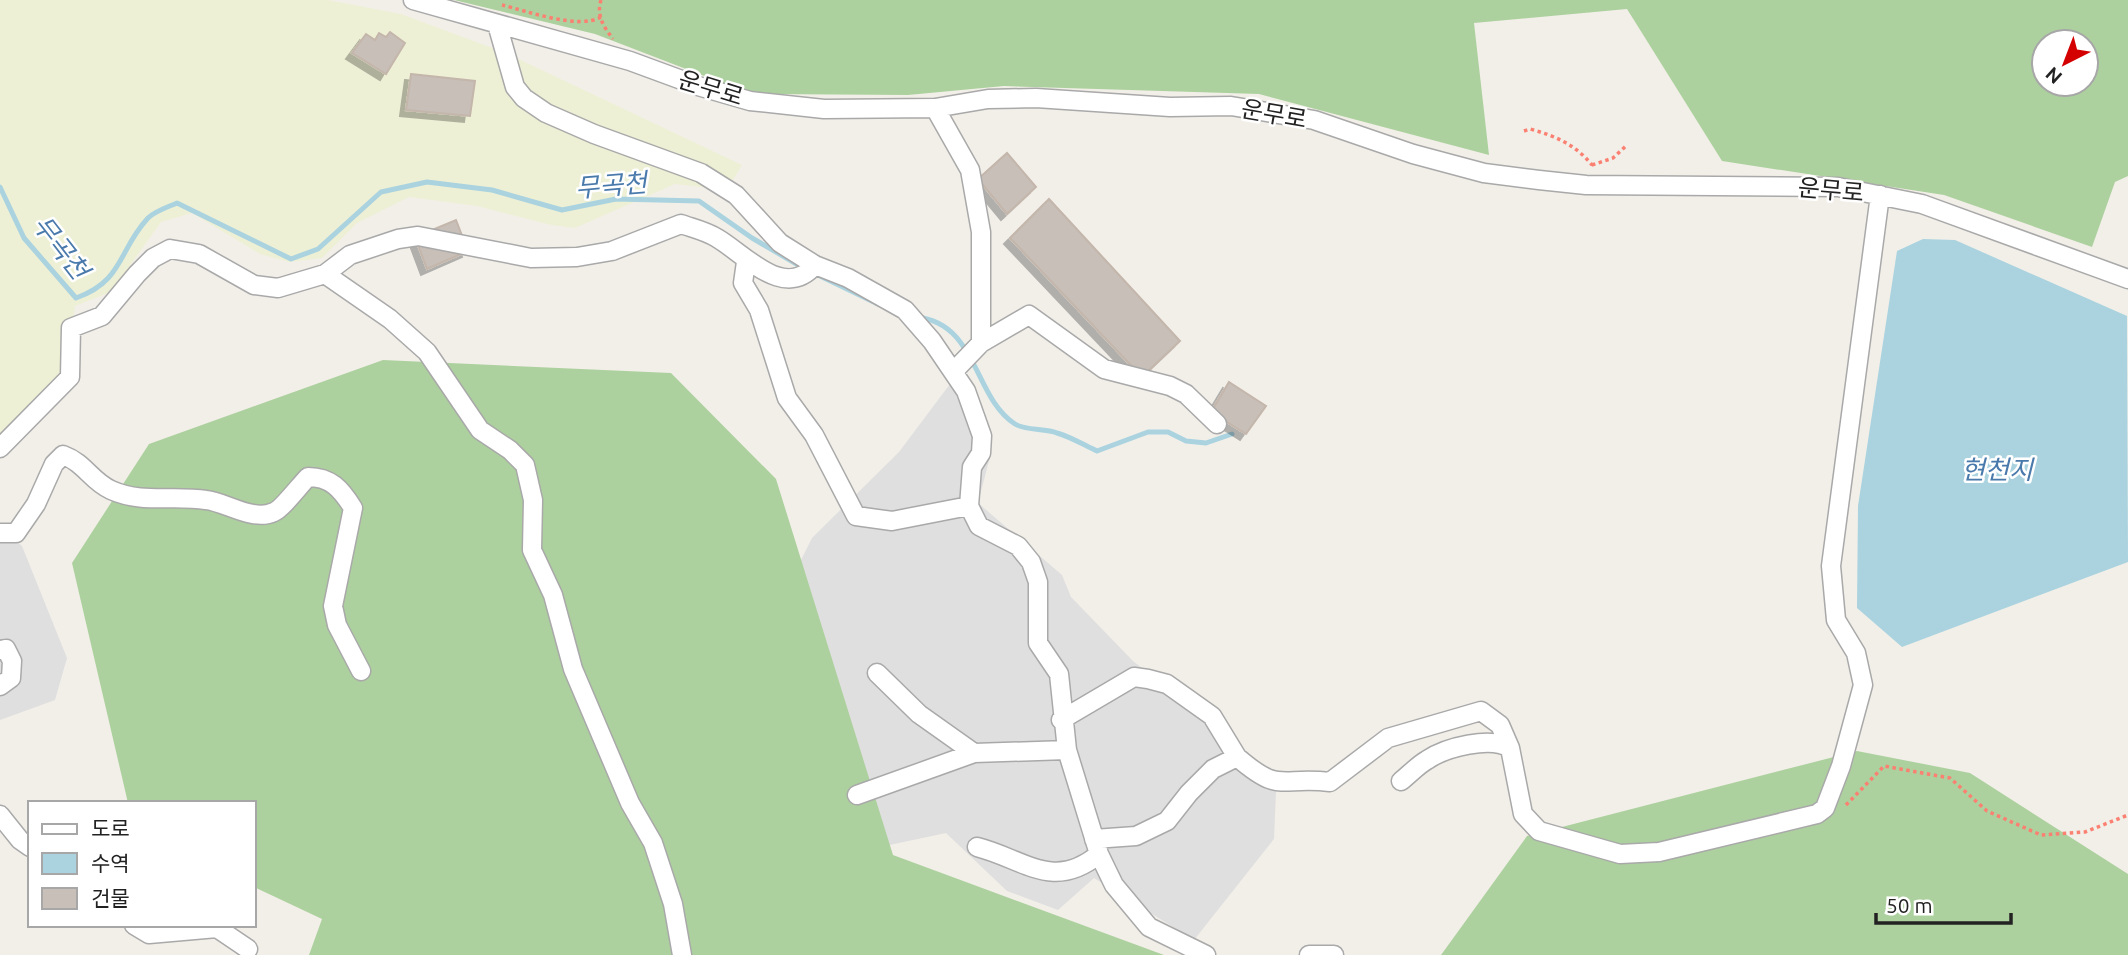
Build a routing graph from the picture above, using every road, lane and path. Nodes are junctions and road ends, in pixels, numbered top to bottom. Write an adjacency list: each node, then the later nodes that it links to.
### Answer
1 (413, 0): 5 (street, 운무로)
2 (601, 0): 4 (path)
3 (495, 3): 4 (path)
4 (601, 17): 6 (path)
5 (498, 24): 6 (street, 운무로); 14 (street)
6 (630, 61): 7 (street, 운무로)
7 (935, 108): 11 (street, 운무로); 17 (street)
8 (1524, 131): 10 (path)
9 (1626, 146): 10 (path)
10 (1592, 165): 11 (path)
11 (1586, 184): 12 (street, 운무로)
12 (1880, 195): 16 (street, 운무로); 34 (street)
13 (746, 262): 14 (street); 15 (street); 21 (street)
14 (811, 270): 18 (street)
15 (325, 274): 20 (street); 42 (street)
16 (2128, 279)
17 (981, 343): 18 (street); 19 (street)
18 (954, 371): 21 (street)
19 (1217, 424)
20 (0, 448)
21 (969, 506): 27 (street)
22 (8, 533): 24 (street)
23 (0, 650): 26 (street)
24 (361, 671)
25 (877, 673): 30 (street)
26 (0, 686)
27 (1061, 720): 29 (street); 31 (street)
28 (1510, 748): 31 (street); 32 (street); 34 (street)
29 (1067, 750): 30 (street); 38 (street)
30 (974, 752): 33 (street)
31 (1237, 757): 38 (street)
32 (1401, 781)
33 (857, 795)
34 (1817, 814): 36 (path)
35 (0, 815): 37 (street)
36 (2128, 815)
37 (28, 846)
38 (1096, 846): 39 (street); 43 (street)
39 (977, 847)
40 (137, 927): 41 (street)
41 (248, 949)
42 (682, 955)
43 (1206, 955)
44 (1309, 955): 45 (street)
45 (1334, 955)

